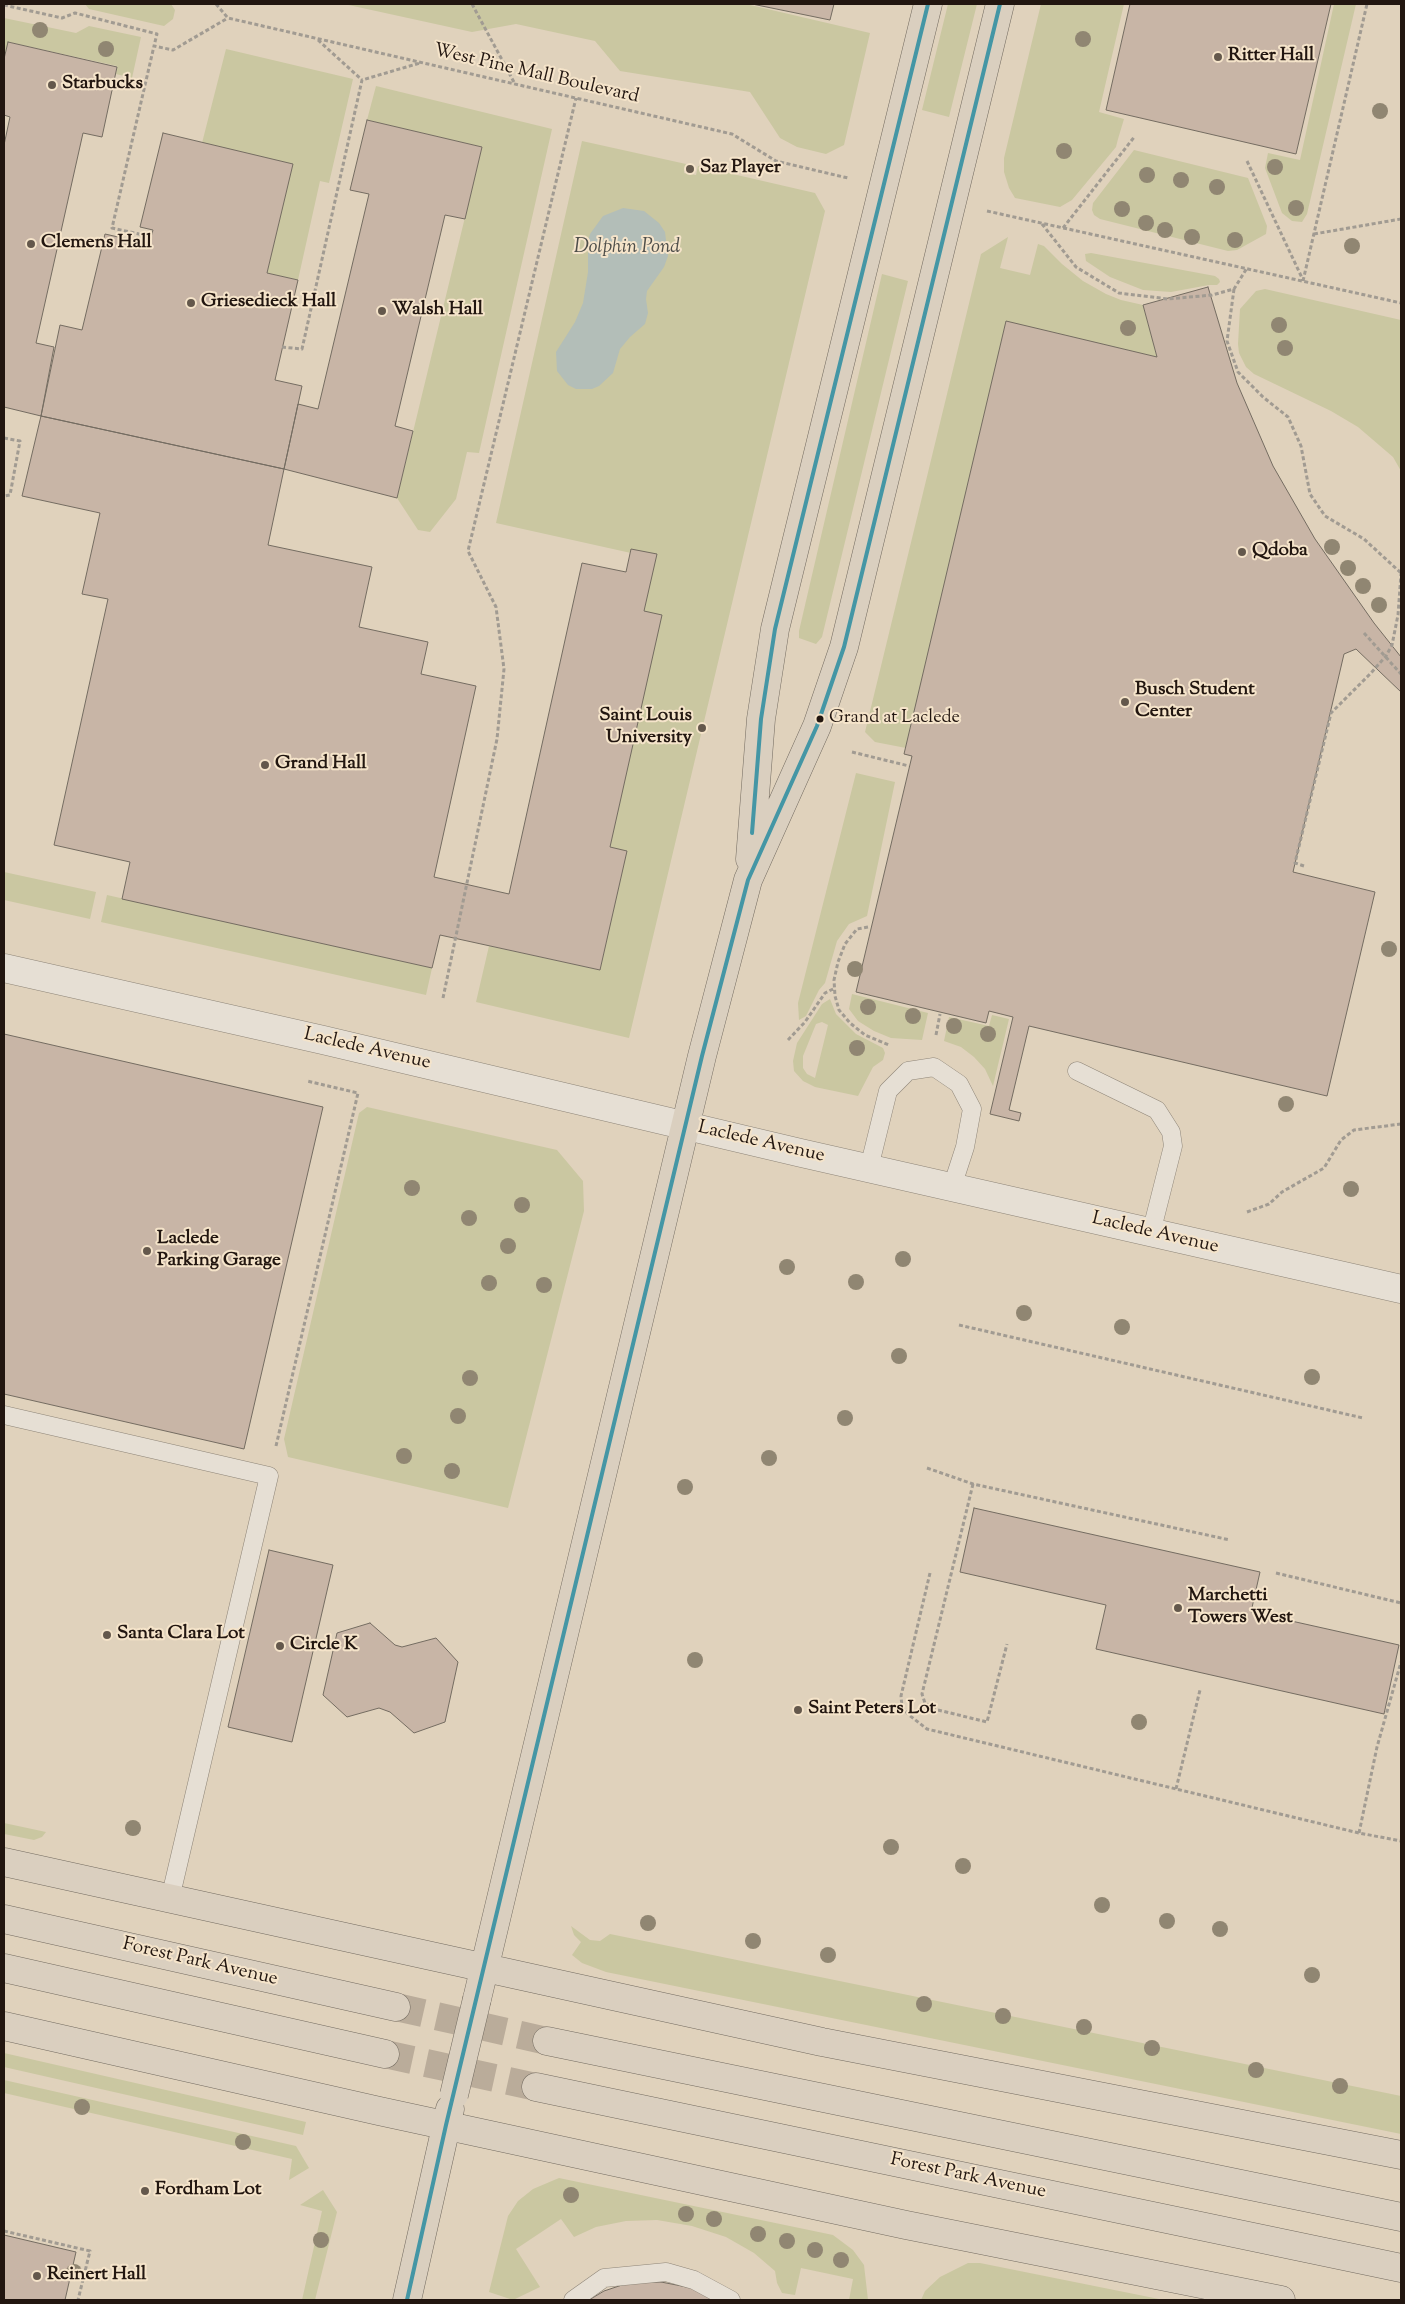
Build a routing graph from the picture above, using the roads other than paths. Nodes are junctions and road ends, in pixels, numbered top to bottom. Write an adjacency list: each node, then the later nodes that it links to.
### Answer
1 (928, 4): 3 (main road)
2 (1000, 4): 3 (main road)
3 (748, 880): 6 (main road)
4 (4, 968): 6 (street, Laclede Avenue)
5 (1077, 1071): 9 (lane)
6 (684, 1125): 7 (street, Laclede Avenue); 15 (main road)
7 (869, 1168): 8 (street, Laclede Avenue); 8 (lane)
8 (952, 1187): 9 (street, Laclede Avenue)
9 (1151, 1232): 10 (street, Laclede Avenue)
10 (1401, 1289)
11 (4, 1415): 13 (lane)
12 (4, 1862): 13 (main road)
13 (170, 1898): 15 (main road)
14 (4, 1918): 17 (main road, Forest Park Avenue)
15 (485, 1967): 22 (main road, bridge); 23 (main road)
16 (4, 1968): 20 (main road)
17 (396, 2007)
18 (4, 2026): 22 (main road)
19 (547, 2041): 24 (main road)
20 (384, 2054)
21 (536, 2087): 25 (main road, Forest Park Avenue)
22 (446, 2125): 26 (main road); 29 (main road)
23 (1401, 2155)
24 (1401, 2217)
25 (1401, 2268)
26 (407, 2300)
27 (573, 2300): 28 (lane)
28 (730, 2300)
29 (1281, 2300)

